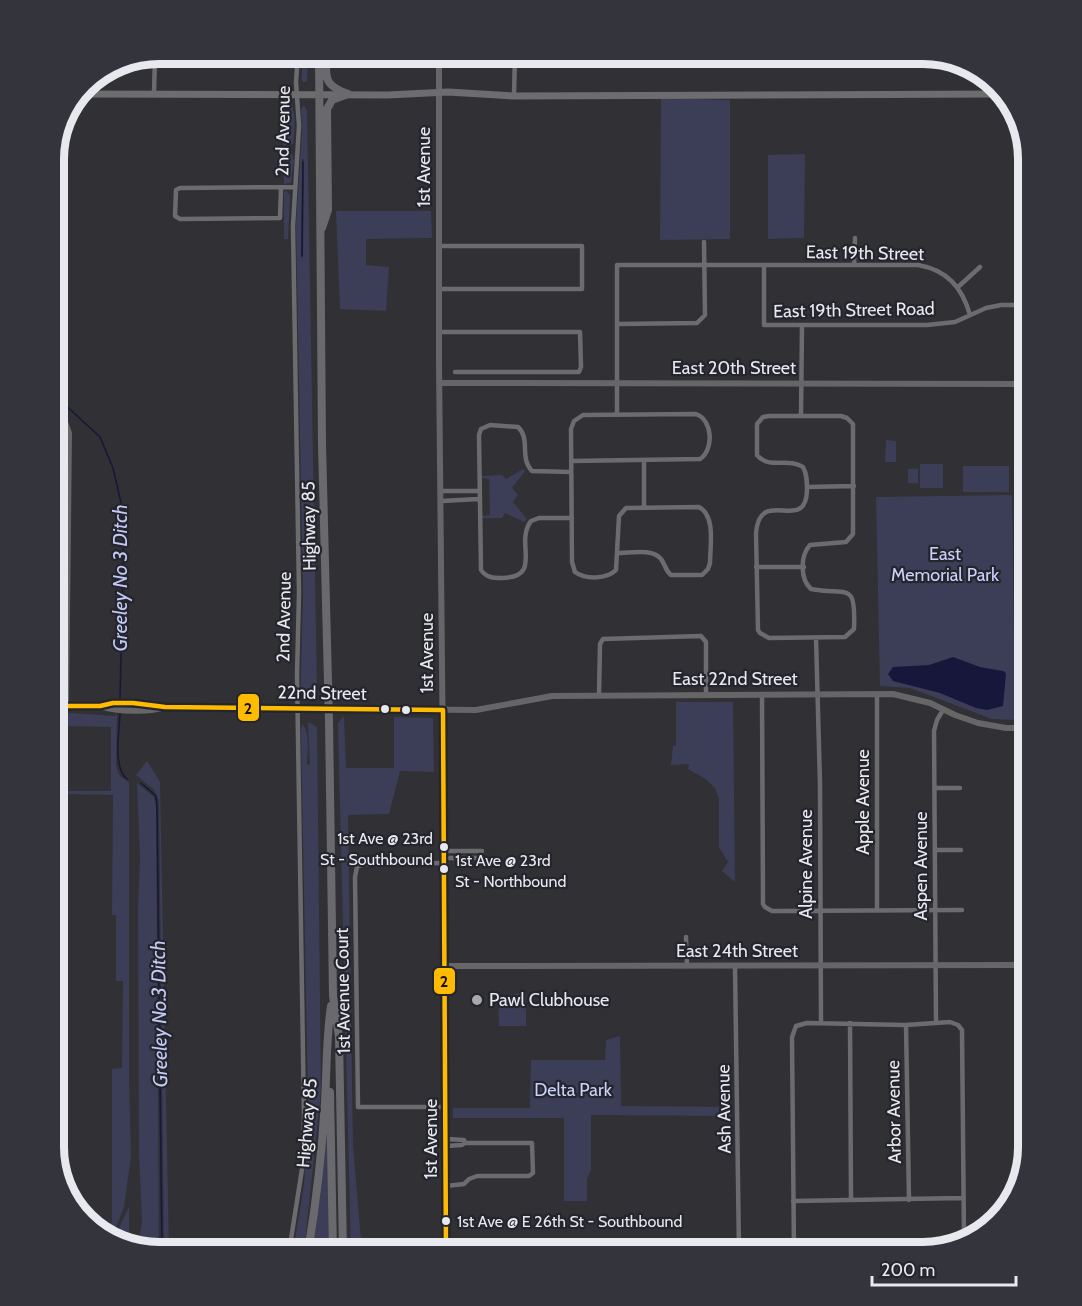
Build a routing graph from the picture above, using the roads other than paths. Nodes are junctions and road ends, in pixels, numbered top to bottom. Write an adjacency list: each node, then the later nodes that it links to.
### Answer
1 (298, 64): 10 (street, 2nd Avenue)
2 (319, 64): 11 (highway, Highway 85)
3 (326, 64): 12 (highway)
4 (439, 64): 8 (street, 1st Avenue)
5 (515, 64): 14 (street)
6 (155, 65): 9 (street)
7 (92, 92): 9 (main road)
8 (438, 92): 12 (main road); 14 (main road); 20 (street, 1st Avenue)
9 (154, 93): 10 (main road)
10 (297, 94): 11 (main road); 15 (street, 2nd Avenue)
11 (318, 94): 12 (main road); 17 (highway, Highway 85)
12 (348, 94): 17 (highway)
13 (992, 94): 14 (main road)
14 (514, 96)
15 (295, 187): 16 (street); 62 (street, 2nd Avenue)
16 (281, 188): 16 (street)
17 (320, 238): 63 (highway, Highway 85)
18 (855, 238): 23 (street)
19 (704, 242): 21 (street)
20 (439, 246): 26 (street, 1st Avenue); 26 (street)
21 (704, 265): 22 (street, East 19th Street); 29 (street); 29 (street, East 19th Street)
22 (764, 265): 23 (street, East 19th Street); 30 (street, East 19th Street Road)
23 (854, 265): 25 (street, East 19th Street)
24 (980, 267): 25 (street)
25 (958, 287): 28 (street)
26 (439, 288): 31 (street, 1st Avenue)
27 (1018, 305): 28 (street, East 19th Street Road)
28 (970, 315): 30 (street, East 19th Street Road)
29 (617, 324): 34 (street)
30 (802, 325): 35 (street)
31 (439, 332): 32 (street); 33 (street, 1st Avenue)
32 (455, 372)
33 (440, 383): 34 (street, East 20th Street); 45 (street, 1st Avenue)
34 (617, 383): 35 (street, East 20th Street); 37 (street)
35 (801, 383): 36 (street, East 20th Street); 38 (street)
36 (1018, 384)
37 (617, 415): 40 (street); 41 (street)
38 (801, 415): 43 (street); 44 (street)
39 (65, 422): 54 (street)
40 (571, 461): 41 (street); 42 (street)
41 (644, 461): 49 (street)
42 (571, 472): 46 (street); 50 (street)
43 (854, 486): 44 (street); 53 (street)
44 (807, 487): 52 (street)
45 (441, 491): 46 (street); 48 (street, 1st Avenue)
46 (479, 491): 47 (street)
47 (479, 500): 48 (street); 50 (street)
48 (441, 501): 64 (street, 1st Avenue)
49 (644, 507): 51 (street); 51 (street)
50 (572, 518): 51 (street)
51 (618, 553)
52 (756, 567): 53 (street); 55 (street)
53 (804, 567): 55 (street)
54 (67, 572): 61 (street)
55 (816, 638): 58 (street, Alpine Avenue)
56 (705, 694): 57 (street, East 22nd Street); 60 (street, East 22nd Street); 60 (street)
57 (762, 694): 58 (street, East 22nd Street); 75 (street)
58 (817, 694): 59 (street, East 22nd Street); 75 (street, Alpine Avenue)
59 (877, 694): 65 (street, East 22nd Street); 76 (street, Apple Avenue)
60 (599, 695): 64 (street, East 22nd Street)
61 (66, 706): 62 (street, 22nd Street)
62 (297, 708): 63 (street, 22nd Street); 100 (street, 2nd Avenue)
63 (329, 708): 64 (street, 22nd Street); 86 (highway, Highway 85)
64 (443, 710): 71 (street, 1st Avenue)
65 (943, 710): 66 (street, East 22nd Street); 67 (street, Aspen Avenue)
66 (1018, 728)
67 (935, 788): 68 (street); 69 (street, Aspen Avenue)
68 (960, 788)
69 (935, 850): 70 (street); 77 (street, Aspen Avenue)
70 (961, 850)
71 (444, 851): 72 (street); 74 (street, 1st Avenue)
72 (482, 851)
73 (482, 858): 74 (street)
74 (444, 861): 81 (street, 1st Avenue); 92 (street, 1st Avenue Court)
75 (820, 910): 76 (street); 84 (street, Alpine Avenue)
76 (877, 910): 77 (street)
77 (935, 910): 78 (street); 85 (street, Aspen Avenue)
78 (962, 910)
79 (686, 936): 82 (street)
80 (1018, 965): 85 (street, East 24th Street)
81 (445, 966): 82 (street, East 24th Street); 92 (street, 1st Avenue)
82 (687, 966): 83 (street, East 24th Street)
83 (735, 966): 84 (street, East 24th Street); 105 (street, Ash Avenue)
84 (820, 966): 85 (street, East 24th Street); 87 (street, Alpine Avenue)
85 (935, 966): 89 (street, Aspen Avenue)
86 (333, 996): 91 (highway, Highway 85); 103 (highway, Highway 85)
87 (821, 1023): 88 (street); 98 (street)
88 (850, 1023): 90 (street); 96 (street)
89 (936, 1023): 90 (street); 95 (street)
90 (906, 1025): 97 (street, Arbor Avenue)
91 (327, 1061): 101 (highway, Highway 85); 102 (highway)
92 (445, 1107): 93 (street, 1st Avenue)
93 (446, 1142): 94 (street, 1st Avenue); 94 (street)
94 (446, 1186): 104 (street, 1st Avenue)
95 (962, 1198): 97 (street); 99 (street)
96 (851, 1200): 97 (street); 98 (street)
97 (909, 1200)
98 (793, 1201): 106 (street)
99 (964, 1231)
100 (291, 1242)
101 (309, 1242)
102 (333, 1242)
103 (343, 1242)
104 (446, 1242)
105 (739, 1242)
106 (794, 1242)

